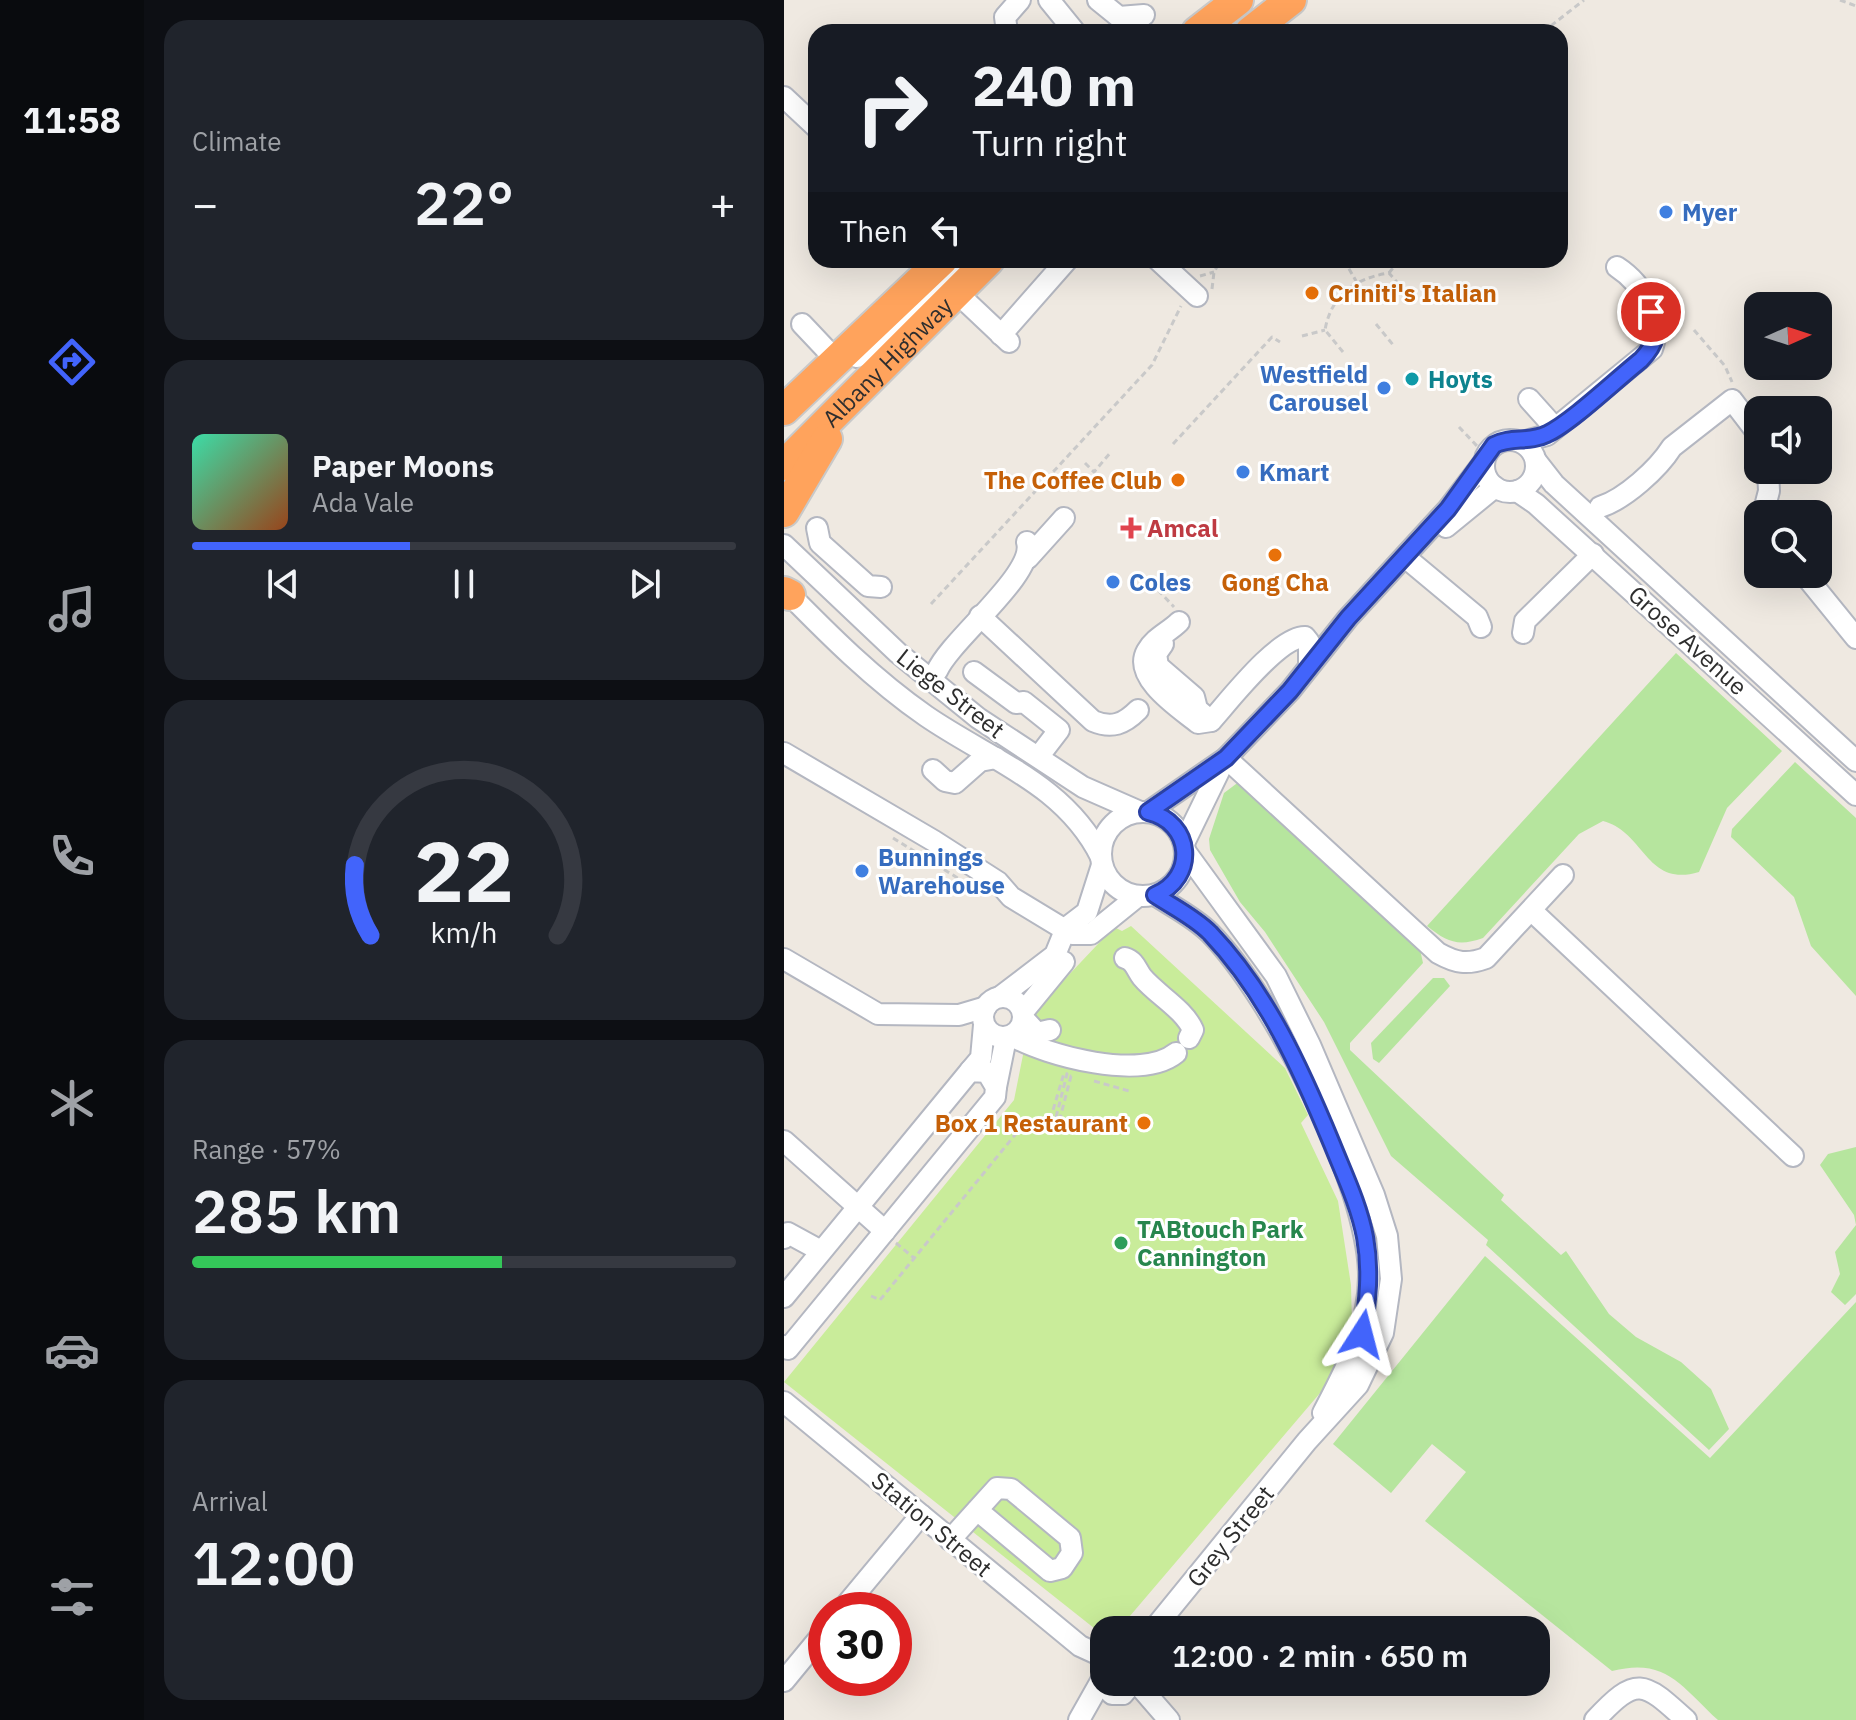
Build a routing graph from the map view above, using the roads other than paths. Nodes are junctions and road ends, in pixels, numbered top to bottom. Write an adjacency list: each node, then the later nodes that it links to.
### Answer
1 (1049, 0): 6 (street)
2 (1098, 0): 5 (street)
3 (1238, 0): 7 (highway)
4 (1291, 0): 8 (highway)
5 (1144, 15)
6 (1068, 24)
7 (1207, 24)
8 (1260, 24)
9 (784, 97): 10 (street)
10 (808, 120)
11 (934, 268): 20 (highway, Albany Highway)
12 (958, 268): 21 (street)
13 (981, 268): 17 (highway, Albany Highway)
14 (1061, 268): 17 (street)
15 (1169, 268): 16 (street)
16 (1200, 291)
17 (956, 292): 22 (highway, Albany Highway)
18 (1651, 312): 26 (street)
19 (802, 324): 20 (street)
20 (836, 360): 21 (highway, Albany Highway)
21 (813, 383): 24 (highway, Albany Highway)
22 (852, 395): 29 (highway, Albany Highway); 32 (highway)
23 (1529, 399): 26 (street)
24 (784, 410)
25 (1744, 416): 33 (street)
26 (1558, 426): 27 (street)
27 (1531, 453): 28 (street); 31 (street); 33 (street, Grose Avenue)
28 (1482, 455): 30 (street); 39 (street)
29 (784, 465)
30 (1495, 487): 31 (street); 39 (street)
31 (1517, 491): 36 (street, Grose Avenue)
32 (784, 512)
33 (1595, 512): 36 (street); 62 (street, Grose Avenue)
34 (1056, 521): 46 (street)
35 (817, 528): 43 (street)
36 (1571, 535): 38 (street, Grose Avenue)
37 (784, 545): 50 (street, Liege Street)
38 (1593, 554): 41 (street); 63 (street, Grose Avenue)
39 (1410, 561): 42 (street); 47 (street); 54 (street)
40 (998, 573): 50 (street)
41 (1572, 576)
42 (1432, 581)
43 (881, 587)
44 (1815, 588): 49 (street)
45 (786, 592): 57 (street, Liege Street)
46 (989, 624): 53 (street); 55 (street)
47 (1337, 631): 48 (street); 51 (street)
48 (1290, 635): 51 (street); 56 (street)
49 (1856, 638)
50 (898, 653): 53 (street, Liege Street)
51 (1309, 665): 54 (street)
52 (974, 672): 59 (street)
53 (933, 676): 59 (street, Liege Street)
54 (1290, 691): 61 (street)
55 (1138, 710)
56 (1203, 717): 56 (street)
57 (957, 735): 60 (street, Liege Street); 60 (street)
58 (793, 754): 70 (street)
59 (1039, 756): 64 (street, Liege Street)
60 (996, 758): 66 (street, Liege Street)
61 (1226, 758): 64 (street); 65 (street); 69 (street)
62 (1856, 761)
63 (1853, 787)
64 (1144, 812): 65 (street); 66 (street)
65 (1184, 847): 68 (street); 88 (street)
66 (1102, 861): 68 (street); 70 (street)
67 (1563, 875): 69 (street)
68 (1146, 896): 70 (street); 88 (street)
69 (1532, 911): 80 (street)
70 (1075, 932): 73 (street); 74 (street)
71 (1125, 958): 76 (street)
72 (784, 959): 73 (street)
73 (990, 1009): 74 (street); 76 (street); 77 (street)
74 (1024, 1016): 75 (street); 76 (street)
75 (1050, 1030)
76 (1009, 1037): 78 (street)
77 (970, 1071): 78 (street); 81 (street)
78 (996, 1087): 82 (street)
79 (784, 1141): 81 (street)
80 (1793, 1156)
81 (858, 1208): 82 (street); 84 (street)
82 (885, 1231): 86 (street)
83 (785, 1234): 84 (street)
84 (821, 1251): 85 (street)
85 (784, 1297)
86 (785, 1351)
87 (784, 1402): 90 (street, Station Street)
88 (1307, 1441): 93 (street, Grey Street)
89 (977, 1510): 89 (street); 91 (street)
90 (921, 1515): 91 (street, Station Street); 92 (street)
91 (950, 1540): 95 (street, Station Street)
92 (857, 1592)
93 (1164, 1616)
94 (808, 1652): 96 (street)
95 (1090, 1656)
96 (784, 1681)
97 (1100, 1696): 100 (street)
98 (1136, 1696): 99 (street, Station Street)
99 (1166, 1717)
100 (1080, 1720)
101 (1595, 1720): 102 (street)
102 (1686, 1720)

